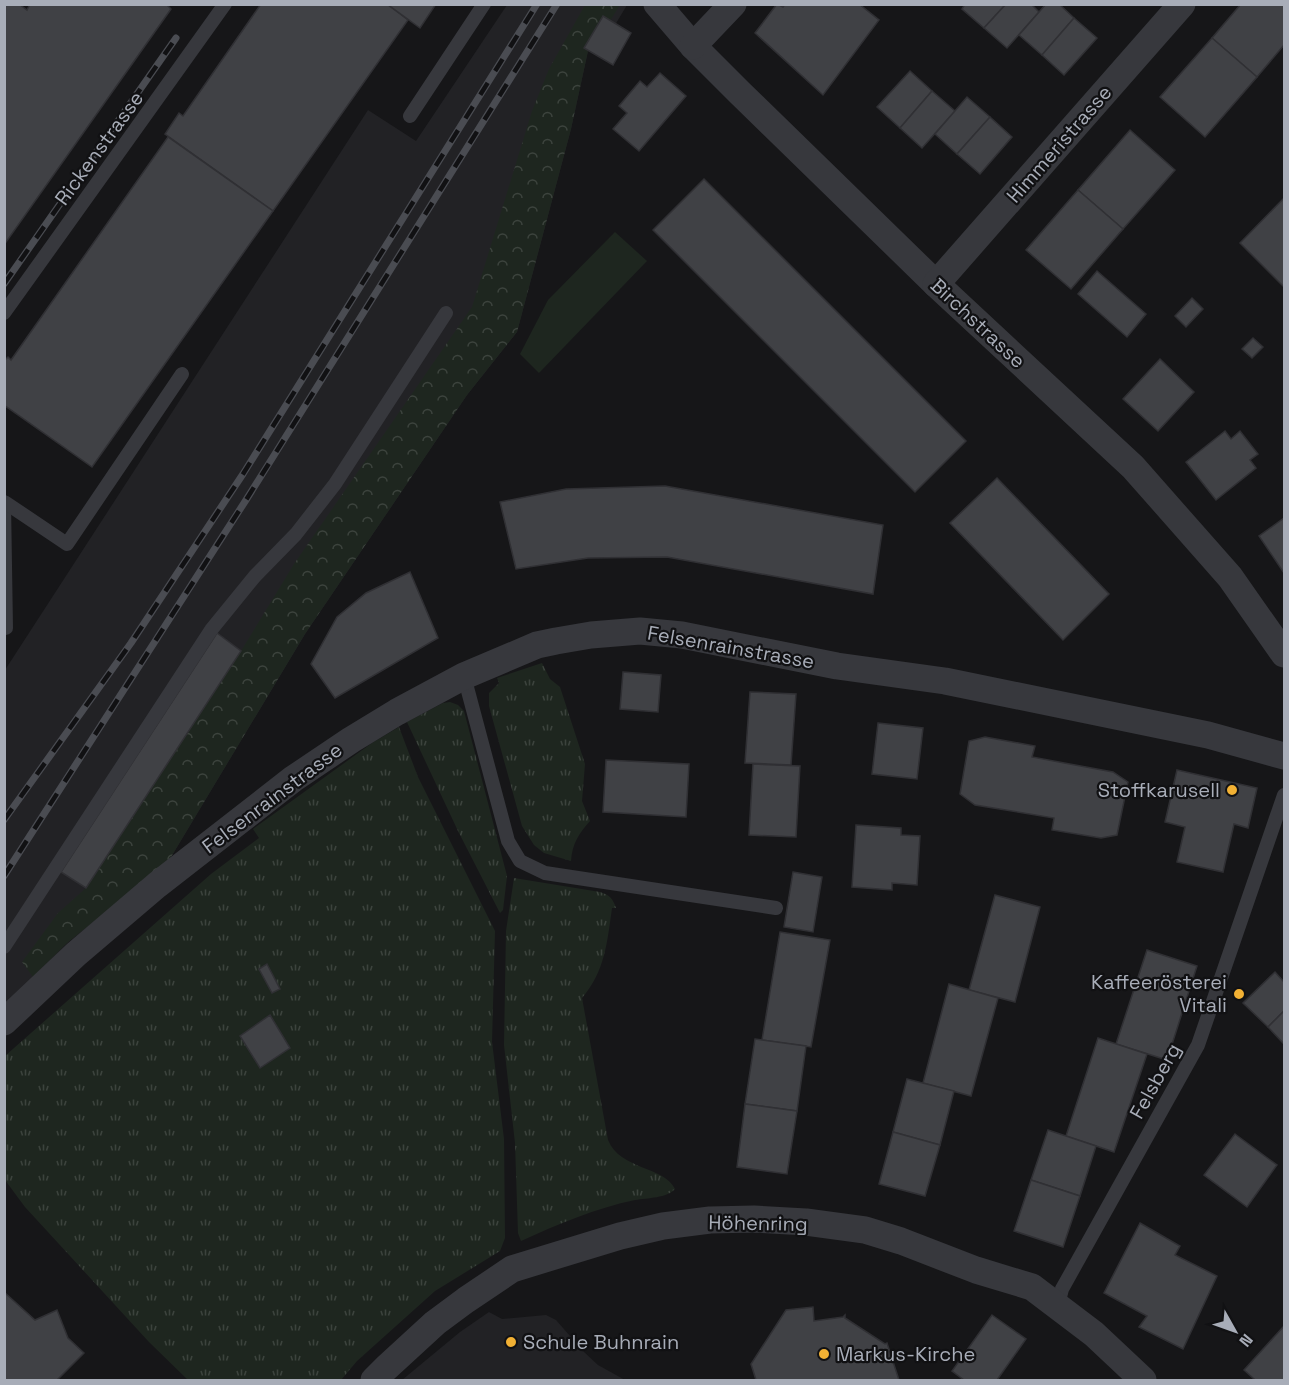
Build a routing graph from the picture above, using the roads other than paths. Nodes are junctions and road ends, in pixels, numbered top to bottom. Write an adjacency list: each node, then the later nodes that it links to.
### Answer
1 (225, 4): 9 (lane, Rickenstrasse)
2 (484, 4): 7 (lane)
3 (657, 4): 6 (street, Birchstrasse)
4 (733, 4): 6 (street)
5 (1182, 4): 8 (street, Himmeristrasse)
6 (693, 46): 8 (street, Birchstrasse)
7 (410, 116)
8 (936, 284): 14 (street, Birchstrasse)
9 (4, 313)
10 (446, 313): 19 (lane)
11 (182, 374): 12 (lane)
12 (5, 503): 13 (lane)
13 (6, 628)
14 (1284, 654)
15 (464, 676): 16 (street, Felsenrainstrasse); 18 (lane); 20 (street, Felsenrainstrasse)
16 (1284, 756)
17 (1284, 795): 21 (lane, Felsberg)
18 (776, 908)
19 (4, 948)
20 (4, 1022)
21 (1058, 1305): 22 (street, Höhenring); 23 (street, Höhenring)
22 (375, 1380)
23 (1143, 1380)

